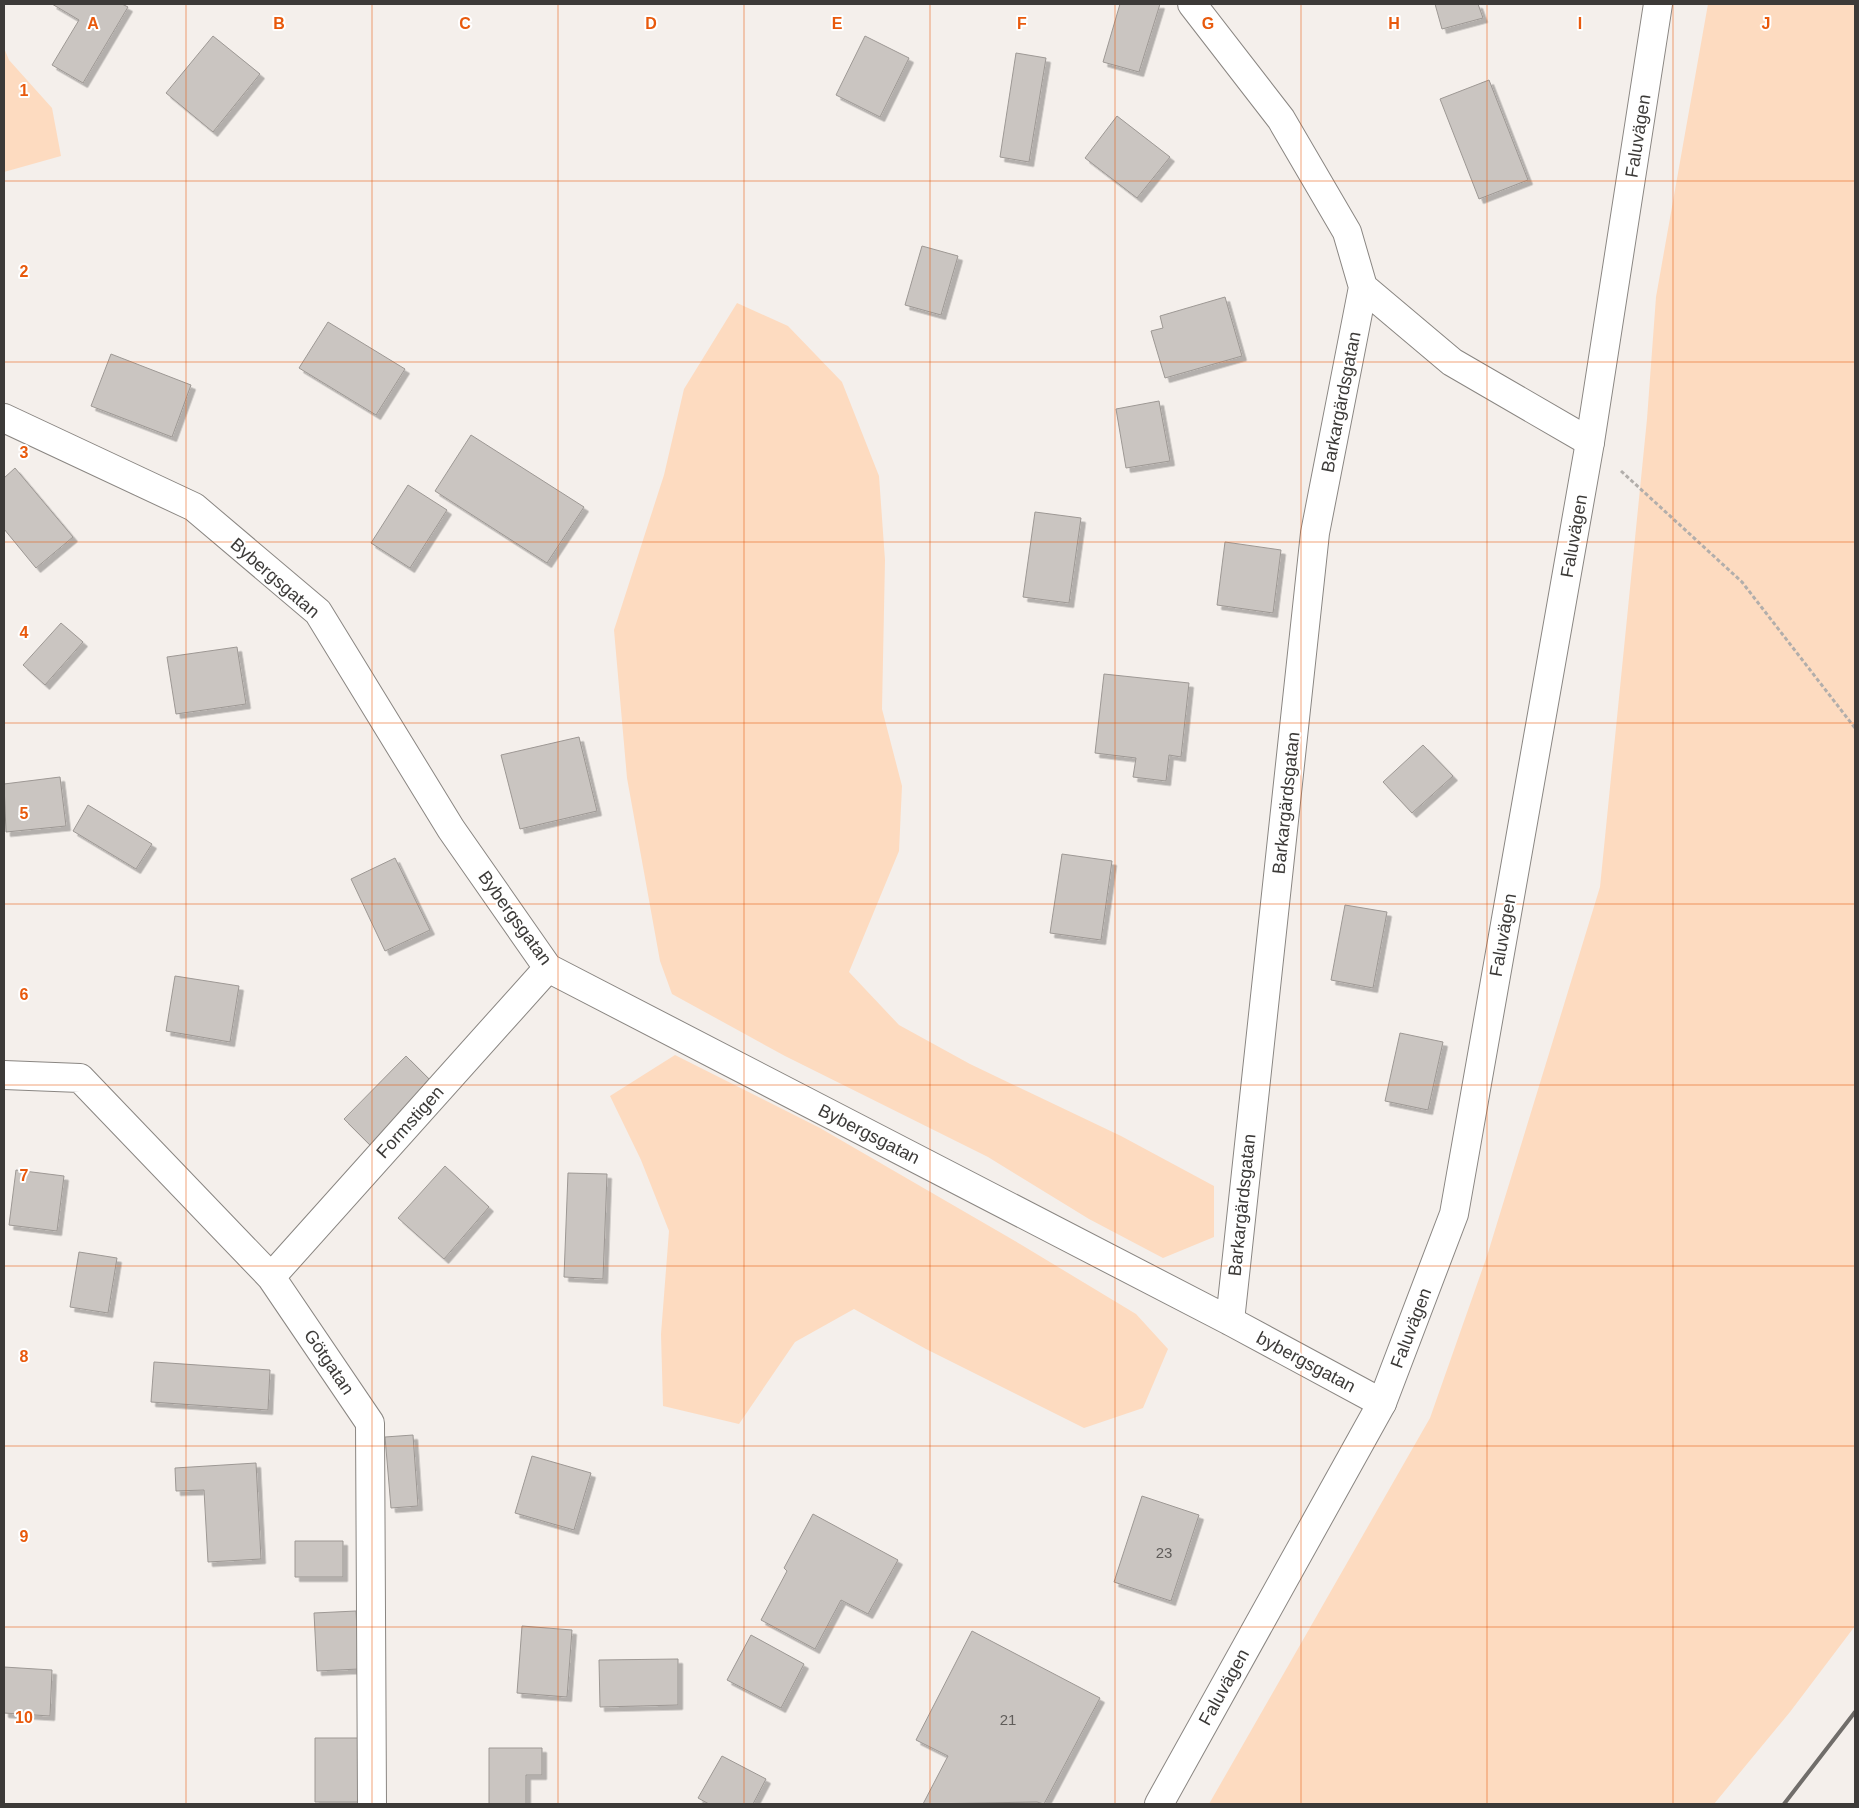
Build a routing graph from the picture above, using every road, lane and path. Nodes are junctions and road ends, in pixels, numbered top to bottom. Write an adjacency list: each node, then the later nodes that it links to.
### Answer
1 (1192, 4): 3 (street, Barkargärdsgatan)
2 (1658, 4): 5 (street, Faluvägen)
3 (1363, 288): 5 (street); 10 (street, Barkargärdsgatan)
4 (4, 418): 7 (street, Bybergsgatan)
5 (1590, 442): 6 (path); 11 (street, Faluvägen)
6 (1855, 728)
7 (548, 968): 9 (street, Formstigen); 10 (street, Bybergsgatan)
8 (4, 1075): 9 (street, Götgatan)
9 (271, 1277): 12 (street, Götgatan)
10 (1230, 1321): 11 (street, bybergsgatan)
11 (1382, 1403): 13 (street, Faluvägen)
12 (372, 1804)
13 (1159, 1804)

